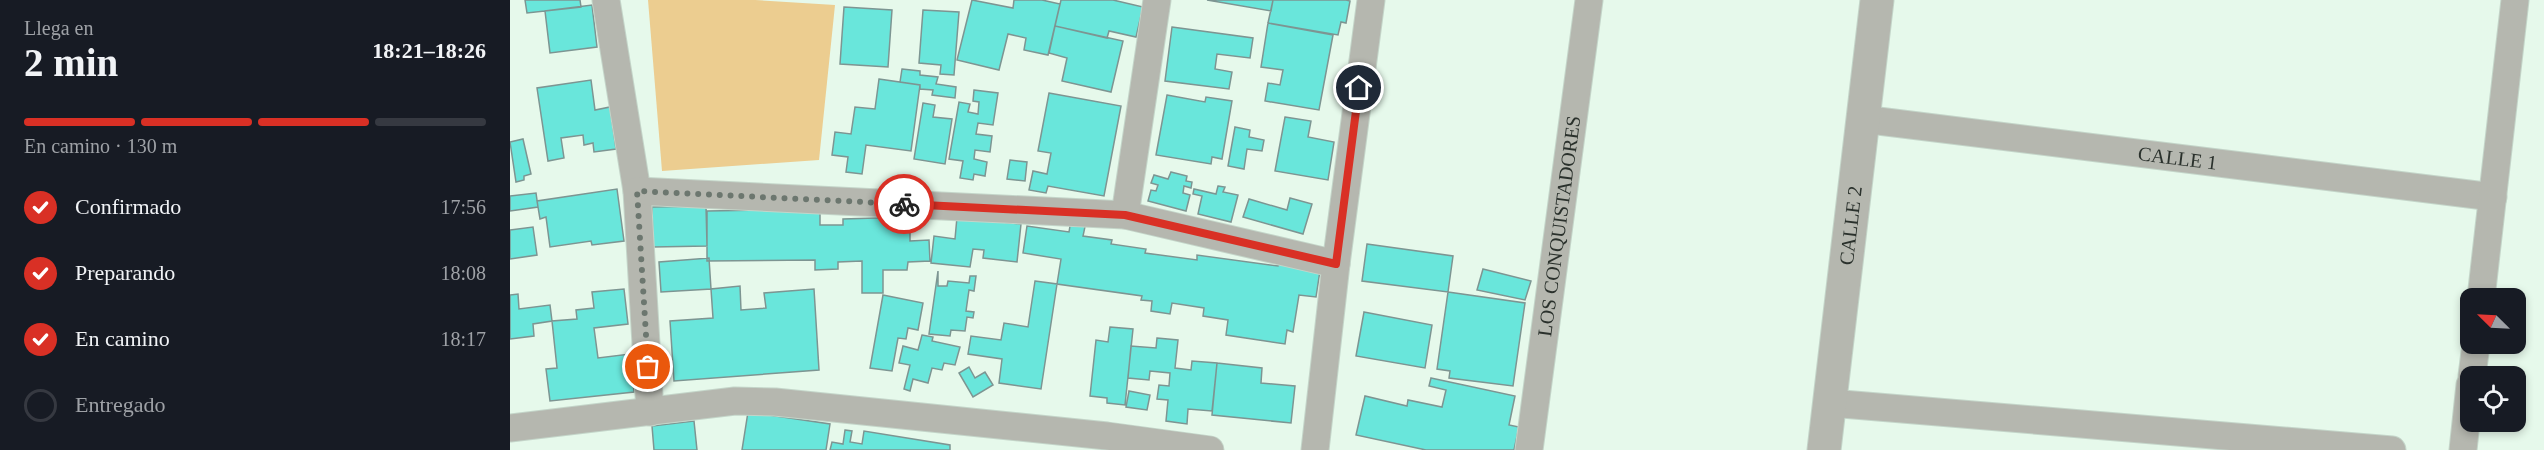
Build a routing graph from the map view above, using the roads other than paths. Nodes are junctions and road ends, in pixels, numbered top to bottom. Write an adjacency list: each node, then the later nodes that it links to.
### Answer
1 (606, 0): 8 (street)
2 (1157, 0): 10 (street)
3 (1371, 0): 11 (street)
4 (1590, 0): 20 (street, LOS CONQUISTADORES)
5 (1877, 0): 7 (street, CALLE 2)
6 (2515, 0): 9 (street)
7 (1862, 119): 9 (street, CALLE 1); 13 (street, CALLE 2)
8 (637, 191): 10 (street); 14 (street)
9 (2493, 197): 12 (street)
10 (1125, 215): 11 (street)
11 (1336, 264): 19 (street)
12 (2482, 288)
13 (1830, 403): 21 (street, CALLE 2); 22 (street)
14 (650, 412): 15 (street); 17 (street)
15 (510, 428)
16 (2465, 432): 23 (street)
17 (1106, 443): 18 (street)
18 (1210, 450)
19 (1315, 450)
20 (1529, 450)
21 (1824, 450)
22 (2392, 450)
23 (2463, 450)

